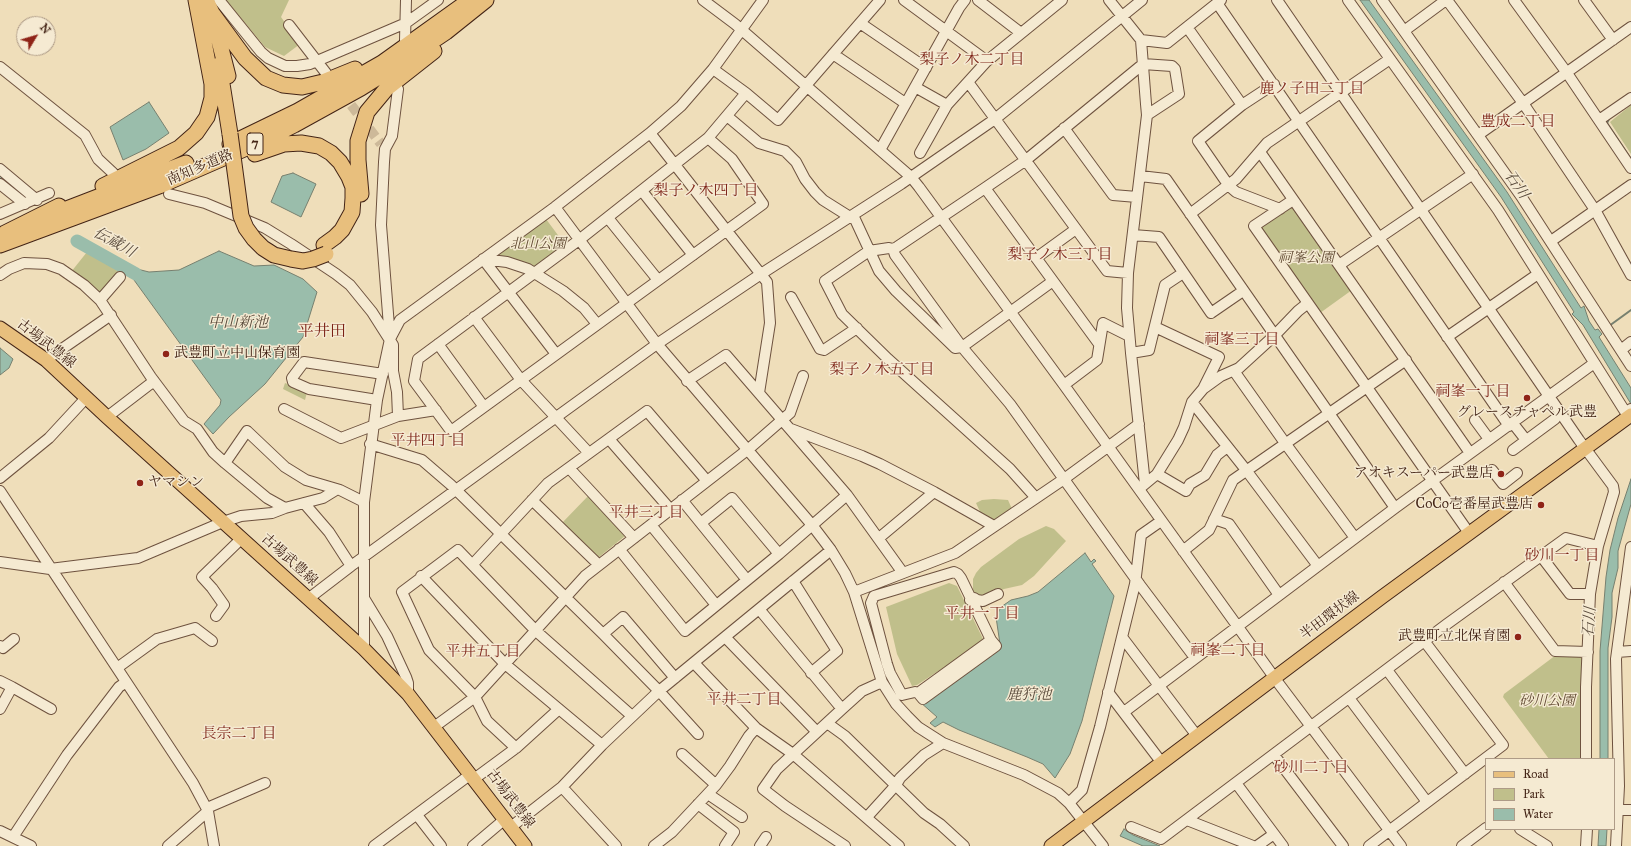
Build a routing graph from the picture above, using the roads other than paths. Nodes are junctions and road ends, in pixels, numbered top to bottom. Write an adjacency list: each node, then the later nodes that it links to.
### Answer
1 (196, 0): 66 (highway); 105 (highway)
2 (406, 0): 27 (street)
3 (438, 0): 24 (street)
4 (461, 0): 23 (highway)
5 (470, 0): 105 (highway, 南知多道路 / 7)
6 (488, 0): 97 (highway, 南知多道路 / 7); 110 (highway)
7 (703, 0): 31 (street)
8 (763, 0): 31 (street)
9 (880, 0): 26 (street)
10 (904, 0): 33 (street)
11 (965, 0): 33 (street)
12 (978, 0): 34 (street)
13 (1109, 0): 25 (street)
14 (1142, 0): 25 (street)
15 (1277, 0): 53 (street)
16 (1348, 0): 39 (street)
17 (1382, 0): 32 (street)
18 (1446, 0): 32 (street); 57 (street)
19 (1514, 0): 47 (street)
20 (1584, 0): 37 (street)
21 (1219, 1): 29 (street); 49 (street)
22 (1055, 2): 34 (street)
23 (212, 4): 40 (street); 66 (highway)
24 (425, 4): 27 (street)
25 (1122, 16): 36 (street); 62 (street)
26 (860, 22): 38 (street); 44 (street)
27 (406, 23): 35 (street); 40 (street)
28 (290, 25): 40 (street)
29 (1187, 27): 36 (street); 59 (street)
30 (1631, 27): 37 (street)
31 (742, 30): 45 (street); 50 (street)
32 (1404, 30): 68 (street)
33 (947, 32): 41 (street); 44 (street)
34 (1021, 34): 41 (street)
35 (405, 40)
36 (1142, 40): 42 (street)
37 (1614, 40): 47 (street)
38 (833, 54): 50 (street); 56 (street)
39 (1390, 59): 53 (street); 78 (street)
40 (318, 61): 46 (street)
41 (986, 62): 48 (street)
42 (1143, 64): 60 (street); 60 (street); 65 (street)
43 (0, 67): 77 (street)
44 (926, 68): 51 (street)
45 (713, 69): 54 (street); 67 (street)
46 (326, 73)
47 (1567, 73): 57 (street); 63 (street)
48 (968, 82): 58 (street); 62 (street)
49 (1274, 84): 59 (street); 64 (street)
50 (807, 87): 54 (street); 70 (street)
51 (915, 87): 56 (street); 58 (street)
52 (398, 89): 143 (street)
53 (1341, 93): 64 (street); 94 (street)
54 (746, 94): 61 (street)
55 (1631, 98): 63 (street)
56 (905, 103): 70 (street)
57 (1523, 103): 68 (street); 95 (street)
58 (947, 105): 72 (street)
59 (1242, 105): 83 (street)
60 (1147, 115): 79 (street)
61 (727, 116): 69 (street); 99 (street)
62 (995, 119): 73 (street); 80 (street)
63 (1599, 120): 75 (street)
64 (1299, 121): 71 (street); 106 (street)
65 (1064, 128): 73 (street); 88 (street)
66 (233, 133): 110 (highway)
67 (650, 133): 74 (street); 92 (street)
68 (1478, 135): 108 (street)
69 (708, 138): 74 (street); 103 (street)
70 (880, 150): 80 (street)
71 (1260, 152): 83 (street); 90 (street)
72 (920, 153)
73 (1026, 160): 84 (street); 102 (street)
74 (675, 164): 85 (street); 103 (street)
75 (1631, 168)
76 (0, 170): 89 (street)
77 (113, 173)
78 (1473, 174): 94 (street); 120 (street)
79 (1140, 176): 88 (street); 98 (street)
80 (911, 177): 99 (street); 100 (street)
81 (0, 184): 91 (street)
82 (1631, 185): 95 (street)
83 (1229, 186): 93 (street); 98 (street)
84 (985, 188): 100 (street); 113 (street)
85 (642, 191): 101 (street); 112 (street)
86 (49, 194): 89 (street)
87 (169, 194): 143 (street)
88 (1137, 197): 104 (street)
89 (36, 200): 91 (street)
90 (1293, 200): 93 (street); 115 (street)
91 (25, 204): 96 (street)
92 (555, 207): 107 (street); 114 (street)
93 (1280, 209): 130 (street)
94 (1421, 210): 106 (street); 132 (street)
95 (1595, 210): 108 (street); 122 (street)
96 (0, 214)
97 (83, 214): 105 (highway, 南知多道路 / 7); 110 (highway)
98 (1190, 214): 127 (street)
99 (851, 216): 111 (street); 119 (street)
100 (942, 216): 109 (street); 133 (street)
101 (608, 218): 107 (street); 124 (street)
102 (1076, 229): 113 (street); 118 (street)
103 (727, 231): 112 (street); 119 (street)
104 (1133, 235): 116 (street); 118 (street)
105 (2, 237)
106 (1379, 238): 115 (street); 142 (street)
107 (579, 240): 117 (street); 131 (street)
108 (1551, 241): 149 (street)
109 (893, 249): 111 (street); 148 (street)
110 (325, 250)
111 (869, 251): 139 (street); 148 (street)
112 (693, 255): 124 (street)
113 (1036, 258): 125 (street)
114 (483, 260): 117 (street); 126 (street); 143 (street)
115 (1339, 266): 153 (street)
116 (1184, 272): 127 (street); 137 (street)
117 (534, 273): 126 (street); 136 (street)
118 (1128, 273): 140 (street)
119 (761, 274): 146 (street); 165 (street)
120 (1538, 274): 132 (street); 154 (street)
121 (0, 276): 129 (street)
122 (1631, 276)
123 (120, 277): 129 (street)
124 (658, 280): 131 (street)
125 (1053, 281): 133 (street); 147 (street)
126 (508, 292): 135 (street); 151 (street)
127 (1243, 292): 141 (street)
128 (791, 297): 139 (street)
129 (100, 300): 134 (street)
130 (1308, 303): 141 (street); 163 (street)
131 (625, 304): 136 (street); 146 (street)
132 (1488, 308): 142 (street); 166 (street)
133 (1011, 312): 148 (street); 162 (street)
134 (110, 315): 152 (street); 160 (street)
135 (474, 317): 145 (street); 159 (street)
136 (597, 324): 151 (street)
137 (1155, 327): 150 (street); 164 (street)
138 (0, 328): 152 (main road, 古場武豊線)
139 (856, 328): 212 (street)
140 (1129, 336): 147 (street); 150 (street)
141 (1274, 336): 156 (street); 173 (street)
142 (1447, 337): 183 (street)
143 (390, 339): 157 (street); 174 (street)
144 (1631, 342): 149 (street)
145 (438, 344): 170 (street); 172 (street)
146 (657, 344): 161 (street); 177 (street)
147 (1099, 344): 162 (street)
148 (962, 347): 203 (street)
149 (1620, 350): 155 (street)
150 (1130, 353): 181 (street)
151 (556, 354): 159 (street)
152 (46, 360): 167 (main road, 古場武豊線)
153 (1406, 360): 163 (street); 195 (street)
154 (1594, 364): 166 (street); 175 (street)
155 (1631, 366)
156 (1234, 371): 164 (street); 188 (street)
157 (383, 374): 168 (street); 168 (street)
158 (803, 376): 179 (street)
159 (521, 380): 170 (street); 177 (street)
160 (154, 381): 176 (street); 196 (street)
161 (687, 381): 165 (street); 191 (street)
162 (1064, 385): 189 (street)
163 (1366, 388): 173 (street); 205 (street)
164 (1203, 389): 169 (street)
165 (759, 393): 179 (street)
166 (1549, 396): 183 (street); 193 (street)
167 (86, 398): 176 (main road, 古場武豊線); 202 (street)
168 (377, 400): 182 (street)
169 (1192, 402): 190 (street); 201 (street)
170 (484, 407): 172 (street)
171 (284, 409): 182 (street)
172 (436, 410): 174 (street)
173 (1328, 414): 188 (street); 218 (street)
174 (398, 416): 182 (street)
175 (1629, 416): 193 (main road, 半田環状線)
176 (107, 417): 222 (main road, 古場武豊線)
177 (555, 418): 194 (street); 208 (street)
178 (1555, 419): 186 (street)
179 (782, 420): 184 (street); 191 (street)
180 (1475, 420): 183 (street)
181 (1139, 424): 189 (street); 206 (street)
182 (373, 425): 187 (street)
183 (1509, 425): 186 (street); 195 (street)
184 (790, 429): 210 (street); 211 (street)
185 (609, 439): 194 (street); 204 (street); 219 (street)
186 (1526, 440): 192 (street)
187 (370, 444): 208 (street); 215 (street)
188 (1285, 444): 198 (street); 231 (street)
189 (1109, 447): 203 (street); 206 (street)
190 (1227, 447): 198 (street); 201 (street)
191 (747, 450): 204 (street); 225 (street)
192 (1513, 450)
193 (1588, 452): 227 (main road, 半田環状線); 233 (street); 285 (main road, 半田環状線)
194 (589, 453): 197 (street)
195 (1470, 453): 205 (street)
196 (225, 463): 207 (street); 217 (street)
197 (569, 468): 213 (street); 229 (street)
198 (1246, 470): 221 (street); 245 (street)
199 (1492, 470): 200 (street)
200 (1517, 473)
201 (1157, 474): 206 (street)
202 (0, 478)
203 (1064, 479): 212 (street); 249 (street)
204 (707, 481): 214 (street)
205 (1432, 481): 218 (street); 227 (street)
206 (1142, 486): 220 (street)
207 (336, 490): 215 (street); 216 (street)
208 (456, 490): 228 (street); 239 (street)
209 (0, 491): 246 (street)
210 (934, 492): 226 (street); 230 (street)
211 (847, 495): 225 (street); 230 (street)
212 (1036, 498): 226 (street)
213 (532, 500): 228 (street); 243 (street)
214 (682, 500): 219 (street); 223 (street)
215 (364, 502): 239 (street)
216 (304, 503): 217 (street); 244 (street)
217 (285, 508): 222 (street)
218 (1394, 508): 231 (street)
219 (670, 509): 224 (street)
220 (1161, 520): 237 (street); 249 (street)
221 (1214, 520): 237 (street); 256 (street)
222 (223, 522): 232 (main road, 古場武豊線); 246 (street)
223 (701, 523): 238 (street); 250 (street)
224 (651, 525): 229 (street); 261 (street)
225 (812, 525): 236 (street); 238 (street)
226 (994, 526): 247 (street)
227 (1469, 533): 285 (main road, 半田環状線)
228 (500, 534): 242 (street); 258 (street)
229 (634, 538): 235 (street)
230 (879, 538): 247 (street)
231 (1355, 538): 245 (street)
232 (241, 539): 259 (main road, 古場武豊線); 263 (street)
233 (1598, 546): 240 (street); 255 (street)
234 (1631, 546): 275 (street)
235 (619, 549): 243 (street); 261 (street)
236 (831, 550): 251 (street); 253 (street)
237 (1183, 551): 264 (street)
238 (778, 554): 250 (street)
239 (364, 556): 244 (street); 257 (street)
240 (1541, 556): 252 (street); 255 (street)
241 (0, 562): 246 (street)
242 (472, 564): 248 (street); 265 (street)
243 (599, 565): 258 (street)
244 (351, 566): 259 (street)
245 (1318, 566): 256 (street)
246 (50, 569): 280 (street)
247 (903, 573): 253 (street)
248 (421, 576): 279 (street); 293 (street)
249 (1136, 578): 268 (street); 277 (street)
250 (747, 580): 261 (street)
251 (793, 581): 262 (street); 282 (street)
252 (1504, 582): 271 (street); 274 (street)
253 (854, 592): 287 (street)
254 (998, 594): 260 (street)
255 (1590, 594): 274 (street)
256 (1279, 595): 264 (street)
257 (364, 597): 273 (street); 292 (street)
258 (566, 597): 265 (street); 266 (street)
259 (308, 599): 273 (main road, 古場武豊線)
260 (970, 600): 260 (street)
261 (716, 606)
262 (759, 609): 267 (street); 282 (street)
263 (216, 616)
264 (1237, 626): 277 (street); 285 (street)
265 (536, 631): 279 (street); 300 (street)
266 (603, 634): 283 (street); 290 (street)
267 (725, 637): 278 (street); 305 (street)
268 (1122, 637): 288 (street); 291 (street)
269 (14, 639): 272 (street)
270 (212, 641): 280 (street)
271 (1425, 642): 281 (street); 314 (street)
272 (0, 646)
273 (364, 649): 292 (main road, 古場武豊線)
274 (1588, 652): 315 (street)
275 (1617, 652): 276 (street); 330 (street)
276 (1631, 652)
277 (1195, 658): 288 (street)
278 (694, 663): 283 (street); 304 (street)
279 (506, 664): 293 (street); 296 (street)
280 (117, 668): 286 (street)
281 (1387, 670): 294 (street); 318 (street)
282 (811, 673): 297 (street)
283 (675, 678): 290 (street)
284 (0, 681): 289 (street)
285 (1277, 681): 302 (street); 307 (main road, 半田環状線); 337 (main road, 半田環状線)
286 (126, 682): 329 (street); 346 (street)
287 (882, 682): 297 (street); 308 (street)
288 (1160, 685): 299 (street); 307 (street)
289 (12, 687): 295 (street); 298 (street)
290 (659, 691): 300 (street); 306 (street)
291 (1108, 692): 299 (street); 327 (street)
292 (408, 694): 303 (main road, 古場武豊線)
293 (475, 697): 303 (street); 310 (street)
294 (1349, 698): 302 (street); 326 (street)
295 (51, 709)
296 (559, 709): 309 (street); 310 (street)
297 (842, 709): 301 (street)
298 (0, 710)
299 (1124, 712): 317 (street)
300 (632, 716): 309 (street)
301 (827, 724): 305 (street); 323 (street)
302 (1311, 726): 313 (street); 343 (street)
303 (434, 727): 319 (main road, 古場武豊線)
304 (756, 728): 312 (street); 322 (street)
305 (817, 732): 312 (street)
306 (698, 734)
307 (1197, 736): 317 (main road, 半田環状線)
308 (943, 743): 323 (street); 327 (street)
309 (602, 745): 324 (street)
310 (516, 748): 319 (street)
311 (682, 754): 322 (street)
312 (793, 754): 334 (street); 359 (street)
313 (1274, 755): 321 (street); 369 (street)
314 (1486, 758)
315 (1586, 758)
316 (1485, 759): 318 (street)
317 (1162, 763): 337 (main road, 半田環状線)
318 (1465, 774): 326 (street)
319 (472, 776): 332 (street); 336 (main road, 古場武豊線)
320 (264, 783): 329 (street)
321 (1236, 783): 335 (street); 344 (street)
322 (716, 785): 325 (street)
323 (896, 785): 334 (street); 361 (street)
324 (562, 787): 336 (street); 355 (street)
325 (708, 794): 328 (street); 333 (street)
326 (1427, 802): 343 (street)
327 (1069, 803): 337 (street)
328 (698, 804): 356 (street); 357 (street)
329 (208, 809): 349 (street); 350 (street)
330 (1618, 810): 331 (street); 375 (street)
331 (1631, 810)
332 (417, 815): 351 (street); 352 (street)
333 (742, 817)
334 (867, 817): 360 (street)
335 (1188, 820): 347 (street); 366 (street)
336 (508, 823): 353 (street); 354 (main road, 古場武豊線)
337 (1086, 824): 362 (main road, 半田環状線); 363 (main road, 半田環状線); 364 (street)
338 (1131, 827): 347 (street)
339 (1485, 829): 372 (street)
340 (1522, 830): 373 (street)
341 (1587, 830): 374 (street)
342 (0, 831): 346 (street)
343 (1390, 831): 370 (street); 371 (street)
344 (1274, 834): 367 (street); 368 (street)
345 (766, 836): 358 (street)
346 (13, 837): 348 (street)
347 (1161, 839): 365 (street)
348 (31, 846)
349 (168, 846)
350 (214, 846)
351 (374, 846)
352 (440, 846)
353 (473, 846)
354 (525, 846)
355 (616, 846)
356 (654, 846)
357 (725, 846)
358 (760, 846)
359 (845, 846)
360 (899, 846)
361 (964, 846)
362 (1051, 846)
363 (1065, 846)
364 (1103, 846)
365 (1152, 846)
366 (1253, 846)
367 (1257, 846)
368 (1283, 846)
369 (1343, 846)
370 (1369, 846)
371 (1401, 846)
372 (1462, 846)
373 (1547, 846)
374 (1586, 846)
375 (1616, 846)

